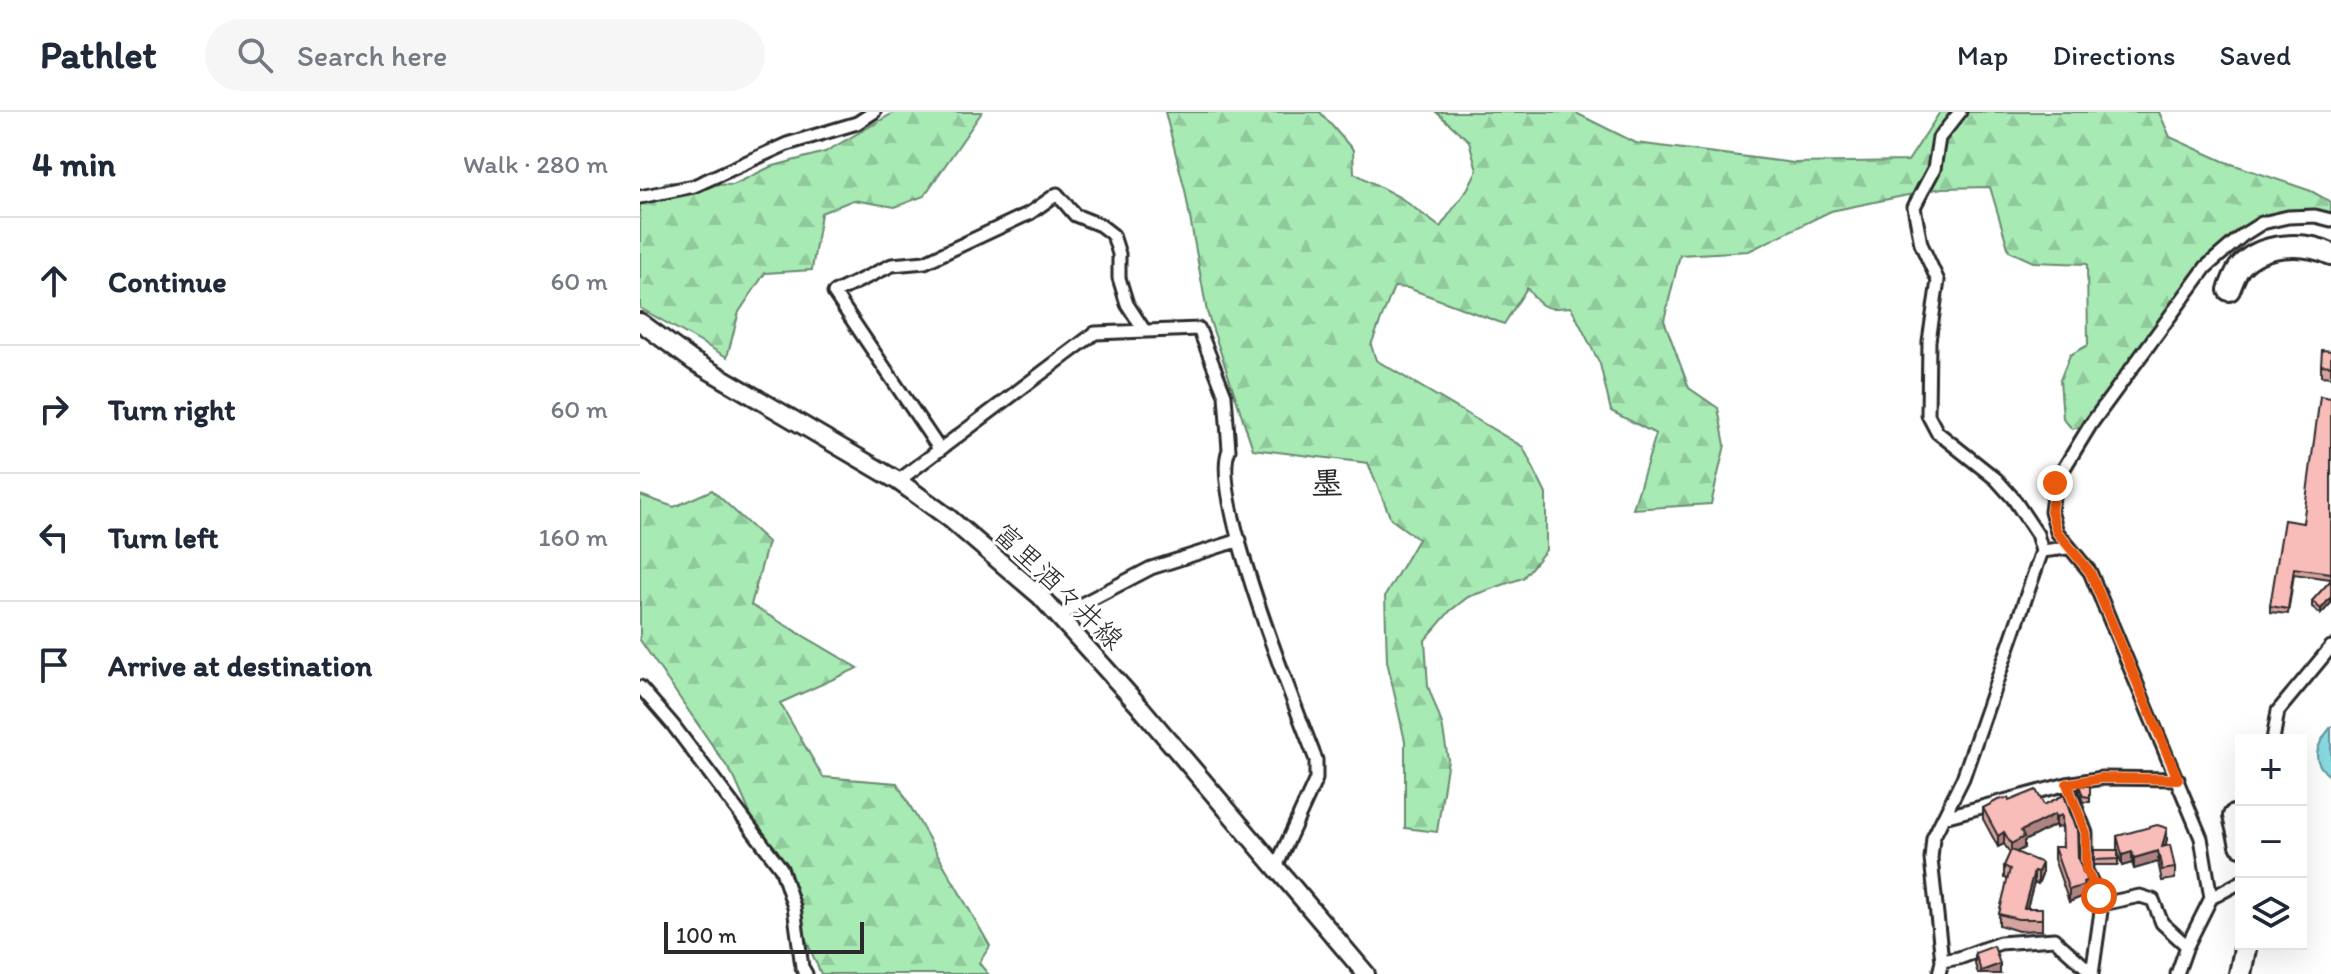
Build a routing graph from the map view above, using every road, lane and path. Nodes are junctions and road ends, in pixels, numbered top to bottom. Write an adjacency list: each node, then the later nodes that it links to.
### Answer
1 (874, 112): 3 (street)
2 (1960, 112): 14 (street)
3 (854, 117): 4 (street)
4 (640, 197)
5 (2331, 220): 13 (street)
6 (2331, 254): 7 (highway)
7 (2229, 290)
8 (640, 322): 11 (main road, 富里酒々井線)
9 (1144, 330): 10 (street); 10 (street); 12 (street)
10 (940, 450): 11 (street)
11 (898, 481): 15 (main road, 富里酒々井線)
12 (1240, 540): 15 (street); 24 (street)
13 (2067, 548): 14 (street); 19 (street)
14 (2042, 551): 22 (street)
15 (1059, 616): 24 (main road, 富里酒々井線)
16 (2331, 647): 18 (street)
17 (640, 687): 31 (street)
18 (2274, 734)
19 (2178, 779): 20 (street); 26 (street)
20 (2067, 784): 22 (street); 27 (street)
21 (2234, 816): 23 (highway)
22 (1944, 817): 30 (street)
23 (2235, 820)
24 (1275, 869): 32 (main road, 富里酒々井線)
25 (2235, 885): 26 (street)
26 (2211, 898): 28 (street)
27 (2102, 904): 28 (street); 34 (street)
28 (2187, 946): 35 (street)
29 (2245, 950): 36 (highway)
30 (1942, 961): 33 (street); 34 (street)
31 (806, 974)
32 (1366, 974)
33 (1939, 974)
34 (2092, 974)
35 (2177, 974)
36 (2240, 974)

